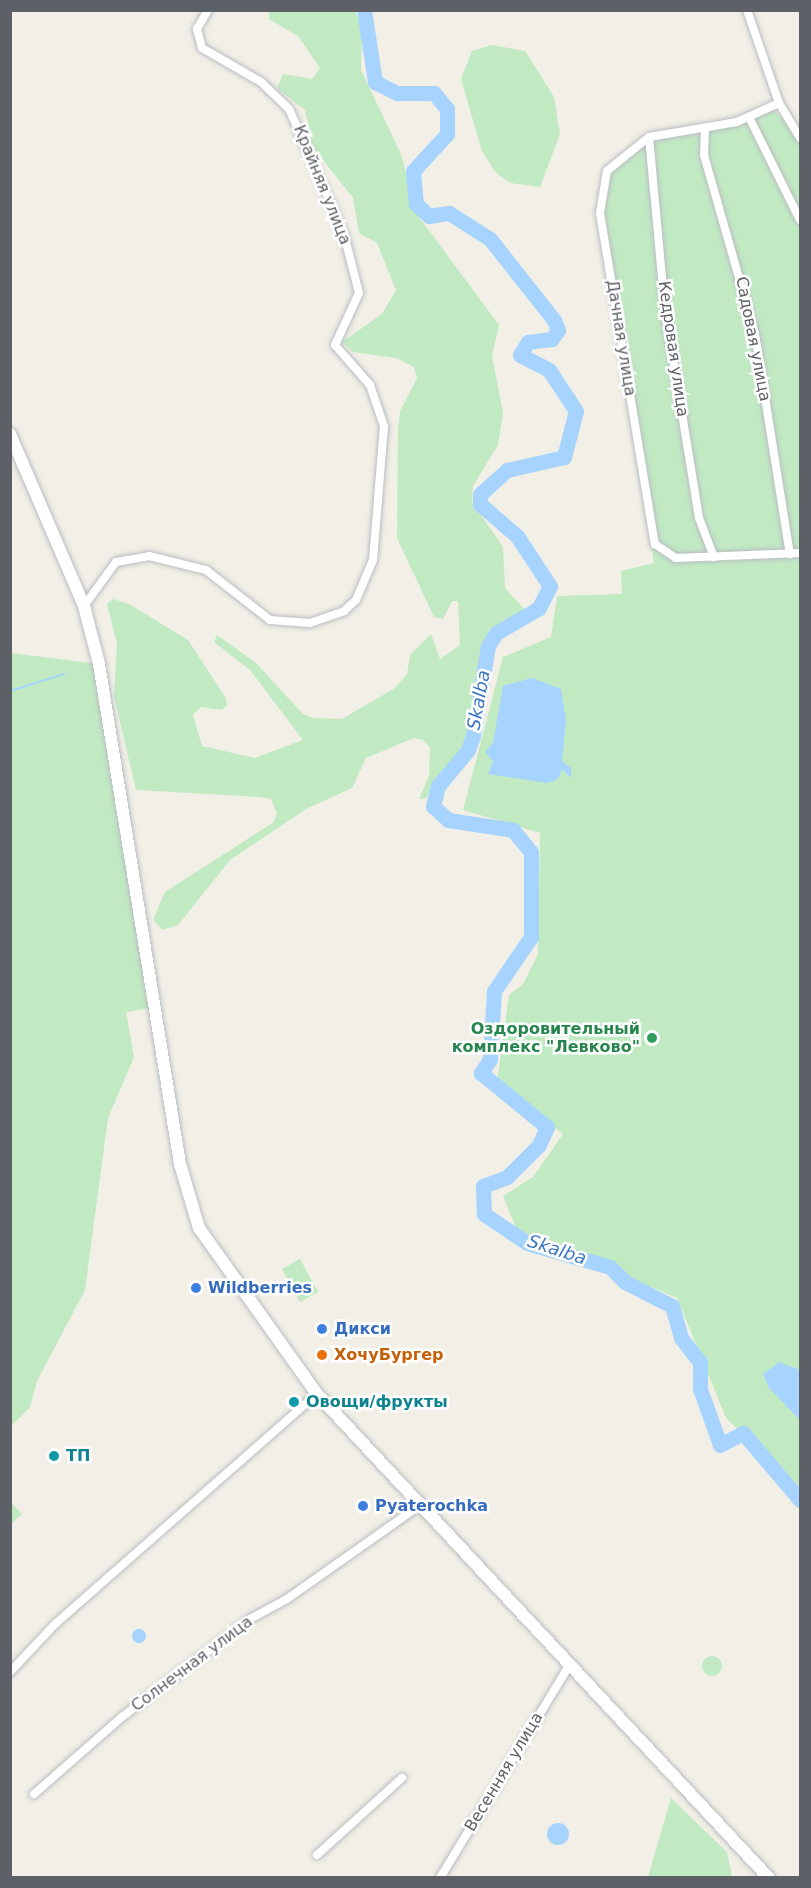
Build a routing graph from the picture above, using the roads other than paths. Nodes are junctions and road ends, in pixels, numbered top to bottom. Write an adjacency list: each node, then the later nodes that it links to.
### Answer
1 (208, 10): 13 (street, Крайняя улица)
2 (747, 10): 3 (street)
3 (779, 103): 4 (street, Дачная улица); 7 (street)
4 (749, 117): 5 (street, Дачная улица); 8 (street)
5 (705, 128): 6 (street, Дачная улица); 11 (street, Садовая улица)
6 (649, 137): 12 (street, Кедровая улица); 12 (street, Дачная улица)
7 (801, 138)
8 (801, 220)
9 (10, 434): 13 (street)
10 (801, 553): 11 (street, Дачная улица)
11 (790, 554): 12 (street, Дачная улица)
12 (714, 557)
13 (84, 606): 14 (street)
14 (317, 1394): 15 (street); 17 (street)
15 (419, 1506): 16 (street); 19 (street, Солнечная улица)
16 (569, 1666): 21 (street, Весенняя улица); 22 (street)
17 (10, 1672)
18 (402, 1778): 20 (street)
19 (34, 1794)
20 (317, 1855)
21 (440, 1878)
22 (769, 1878)

